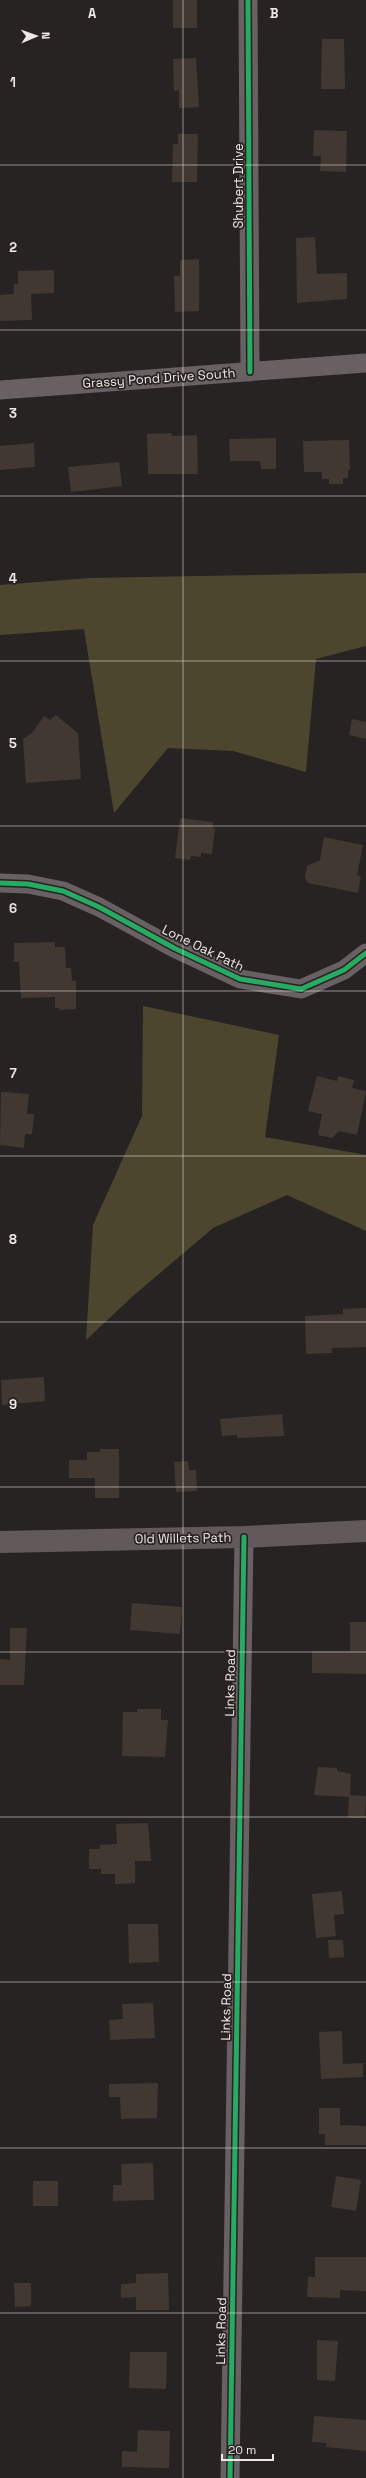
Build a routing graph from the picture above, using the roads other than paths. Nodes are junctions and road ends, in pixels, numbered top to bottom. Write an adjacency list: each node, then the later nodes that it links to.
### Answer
1 (248, 0): 3 (street, Shubert Drive)
2 (366, 363): 3 (street, Grassy Pond Drive South)
3 (250, 372): 4 (street, Grassy Pond Drive South)
4 (0, 390)
5 (0, 883): 6 (street, Lone Oak Path)
6 (366, 954)
7 (366, 1531): 8 (main road, Old Willets Path)
8 (244, 1537): 9 (main road, Old Willets Path); 10 (street, Links Road)
9 (0, 1542)
10 (230, 2478)

